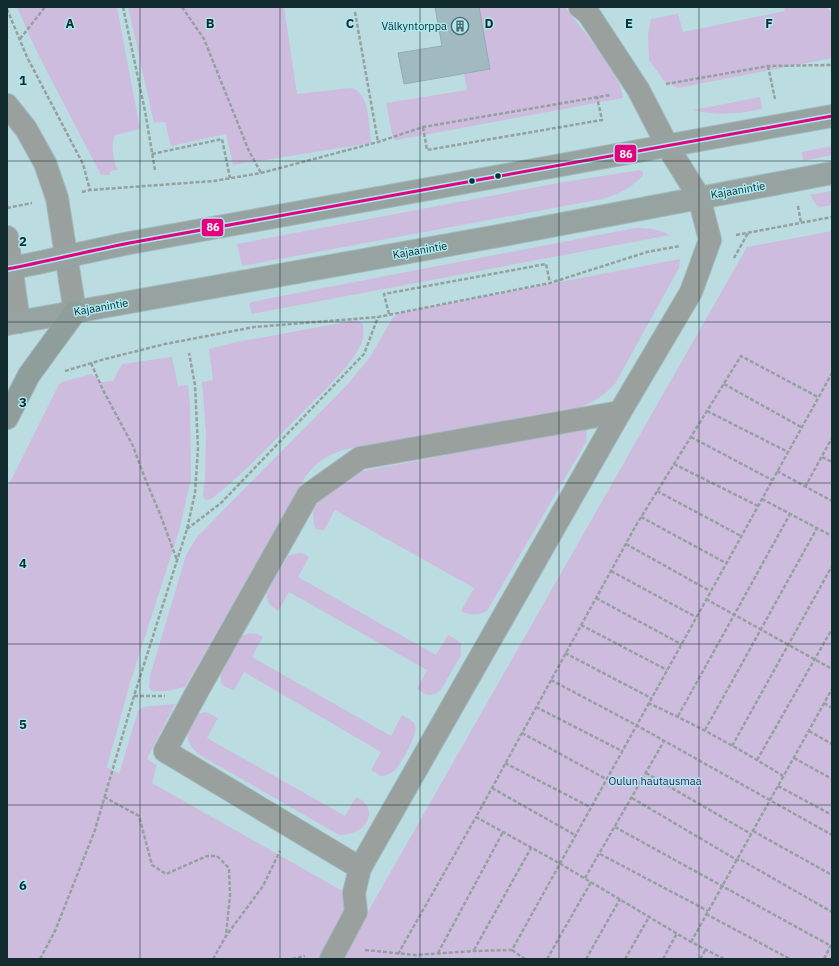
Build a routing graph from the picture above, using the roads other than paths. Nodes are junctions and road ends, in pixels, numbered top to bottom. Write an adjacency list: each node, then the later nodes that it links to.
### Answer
1 (580, 7): 4 (street)
2 (7, 105): 8 (street)
3 (832, 116): 4 (main road)
4 (668, 147): 6 (street); 8 (main road)
5 (832, 172): 6 (main road, Kajaanintie)
6 (699, 197): 10 (main road, Kajaanintie); 12 (street)
7 (7, 237): 9 (street)
8 (66, 257): 9 (main road); 10 (street)
9 (9, 269): 11 (street)
10 (75, 312): 11 (main road, Kajaanintie); 13 (highway)
11 (13, 323)
12 (620, 412): 14 (street); 14 (street)
13 (7, 418)
14 (360, 868): 15 (street)
15 (334, 953)

